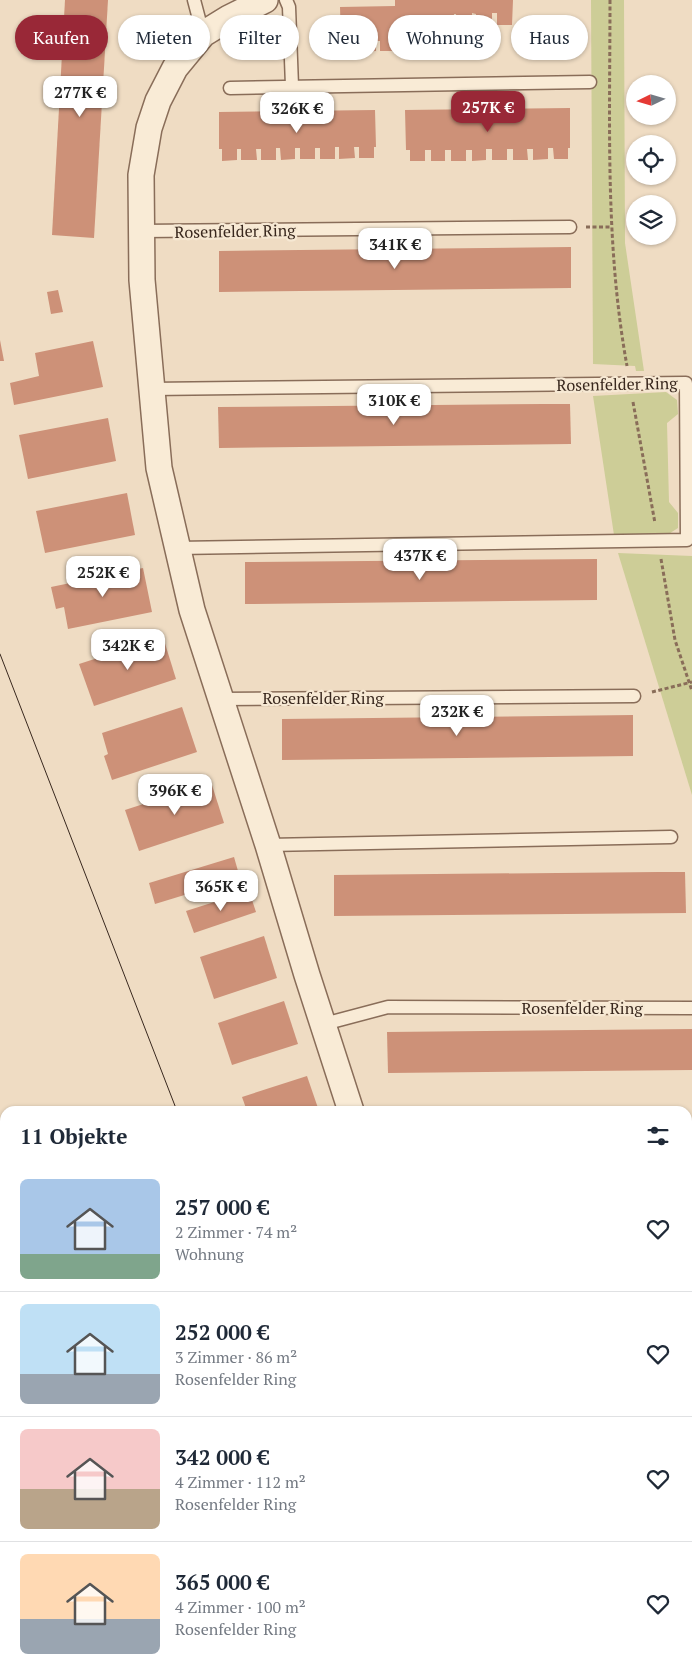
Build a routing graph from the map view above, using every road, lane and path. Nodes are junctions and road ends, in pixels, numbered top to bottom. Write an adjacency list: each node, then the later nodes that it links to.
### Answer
1 (194, 0): 5 (lane)
2 (265, 0): 6 (street)
3 (286, 0): 9 (lane)
4 (610, 0): 13 (path)
5 (198, 15)
6 (210, 30)
7 (182, 60): 12 (street)
8 (590, 82): 9 (lane)
9 (292, 86): 10 (lane)
10 (230, 88)
11 (570, 228): 12 (lane, Rosenfelder Ring)
12 (140, 232): 14 (street)
13 (630, 384): 14 (lane, Rosenfelder Ring); 15 (path); 15 (lane, Rosenfelder Ring)
14 (150, 388): 16 (street)
15 (658, 541): 16 (lane, Rosenfelder Ring); 17 (path)
16 (177, 548): 20 (street)
17 (691, 682): 18 (path); 19 (path)
18 (692, 691)
19 (634, 696): 20 (lane, Rosenfelder Ring)
20 (221, 698): 22 (street)
21 (671, 837): 22 (lane)
22 (268, 845): 24 (street)
23 (692, 1008): 24 (lane, Rosenfelder Ring)
24 (324, 1024): 25 (street)
25 (349, 1106)

